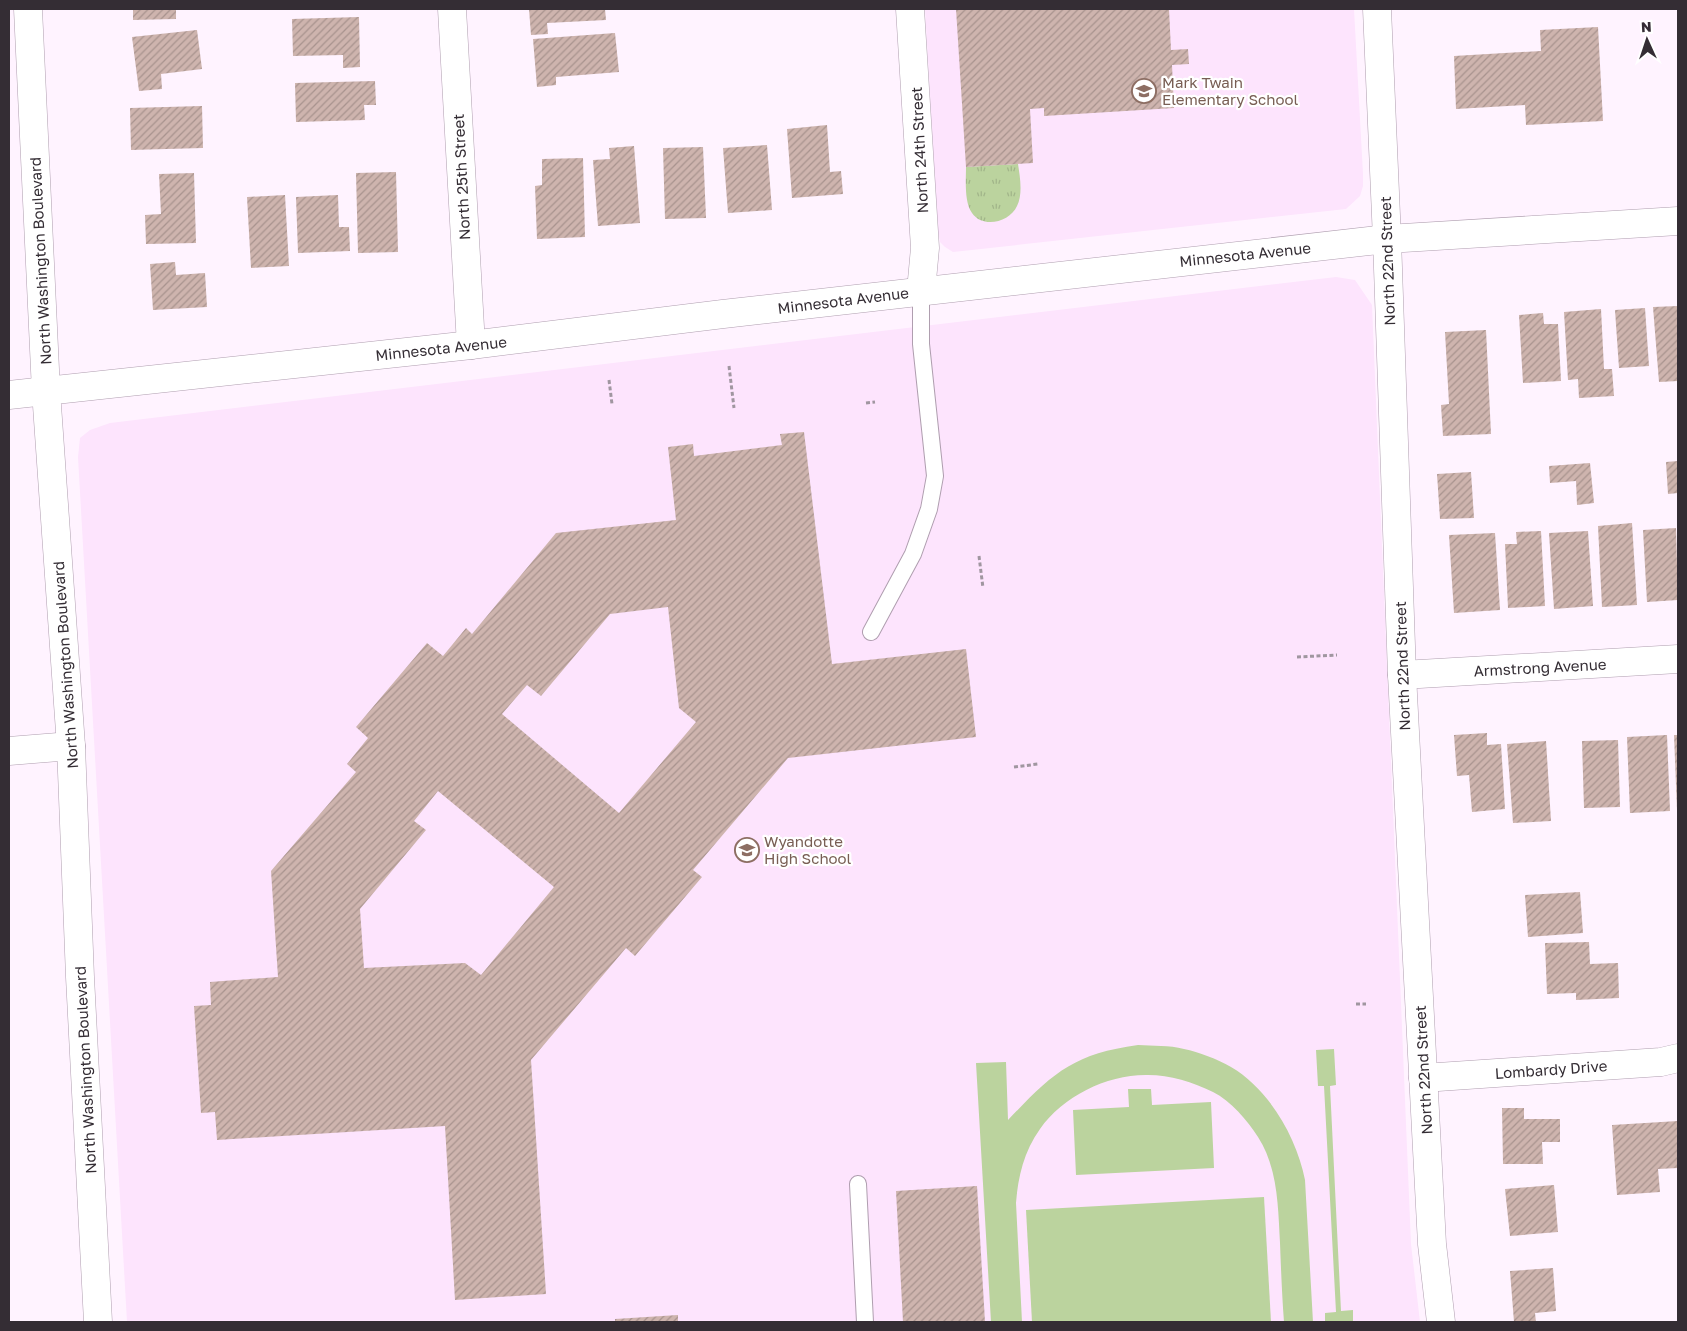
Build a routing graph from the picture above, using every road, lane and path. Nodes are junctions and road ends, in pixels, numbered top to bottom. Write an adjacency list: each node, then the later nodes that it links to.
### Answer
1 (28, 9): 11 (street, North Washington Boulevard)
2 (452, 9): 8 (street, North 25th Street)
3 (910, 9): 7 (street, North 24th Street)
4 (1377, 9): 6 (street, North 22nd Street)
5 (1678, 221): 6 (street, Minnesota Avenue)
6 (1387, 239): 7 (street, Minnesota Avenue); 23 (street, North 22nd Street)
7 (921, 291): 8 (street, Minnesota Avenue); 19 (lane)
8 (471, 345): 11 (street, Minnesota Avenue)
9 (729, 366): 16 (path)
10 (609, 380): 15 (path)
11 (46, 391): 12 (street, Minnesota Avenue); 24 (street, North Washington Boulevard)
12 (9, 395)
13 (875, 402): 14 (path)
14 (866, 403)
15 (612, 404)
16 (734, 408)
17 (979, 556): 18 (path)
18 (983, 588)
19 (871, 632)
20 (1337, 655): 21 (path)
21 (1297, 657)
22 (1678, 659): 23 (street, Armstrong Avenue)
23 (1402, 675): 31 (street, North 22nd Street)
24 (71, 746): 25 (street); 33 (street, North Washington Boulevard)
25 (9, 752)
26 (1038, 764): 27 (path)
27 (1014, 768)
28 (1356, 1004): 29 (path)
29 (1366, 1004)
30 (1678, 1058): 31 (street, Lombardy Drive)
31 (1424, 1078): 35 (street, North 22nd Street)
32 (858, 1184): 34 (lane)
33 (98, 1322)
34 (865, 1322)
35 (1440, 1322)

